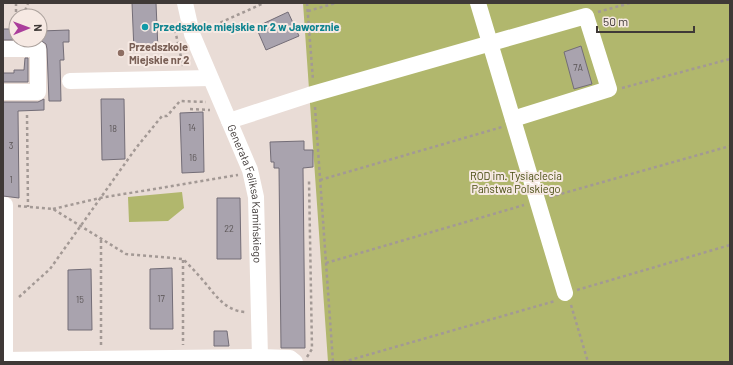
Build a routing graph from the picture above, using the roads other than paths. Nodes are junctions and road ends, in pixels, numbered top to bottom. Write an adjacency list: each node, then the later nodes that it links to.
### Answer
1 (185, 3): 5 (street, Generała Feliksa Kamińskiego)
2 (478, 3): 3 (street)
3 (490, 44): 8 (street); 8 (street); 9 (street)
4 (3, 49): 7 (street)
5 (210, 78): 6 (street); 9 (street, Generała Feliksa Kamińskiego)
6 (70, 81)
7 (3, 92)
8 (513, 119): 11 (street)
9 (228, 121): 13 (street, Generała Feliksa Kamińskiego)
10 (5, 205): 14 (street)
11 (565, 293)
12 (190, 357): 13 (street); 14 (street)
13 (260, 358): 15 (street)
14 (4, 361)
15 (295, 362)

